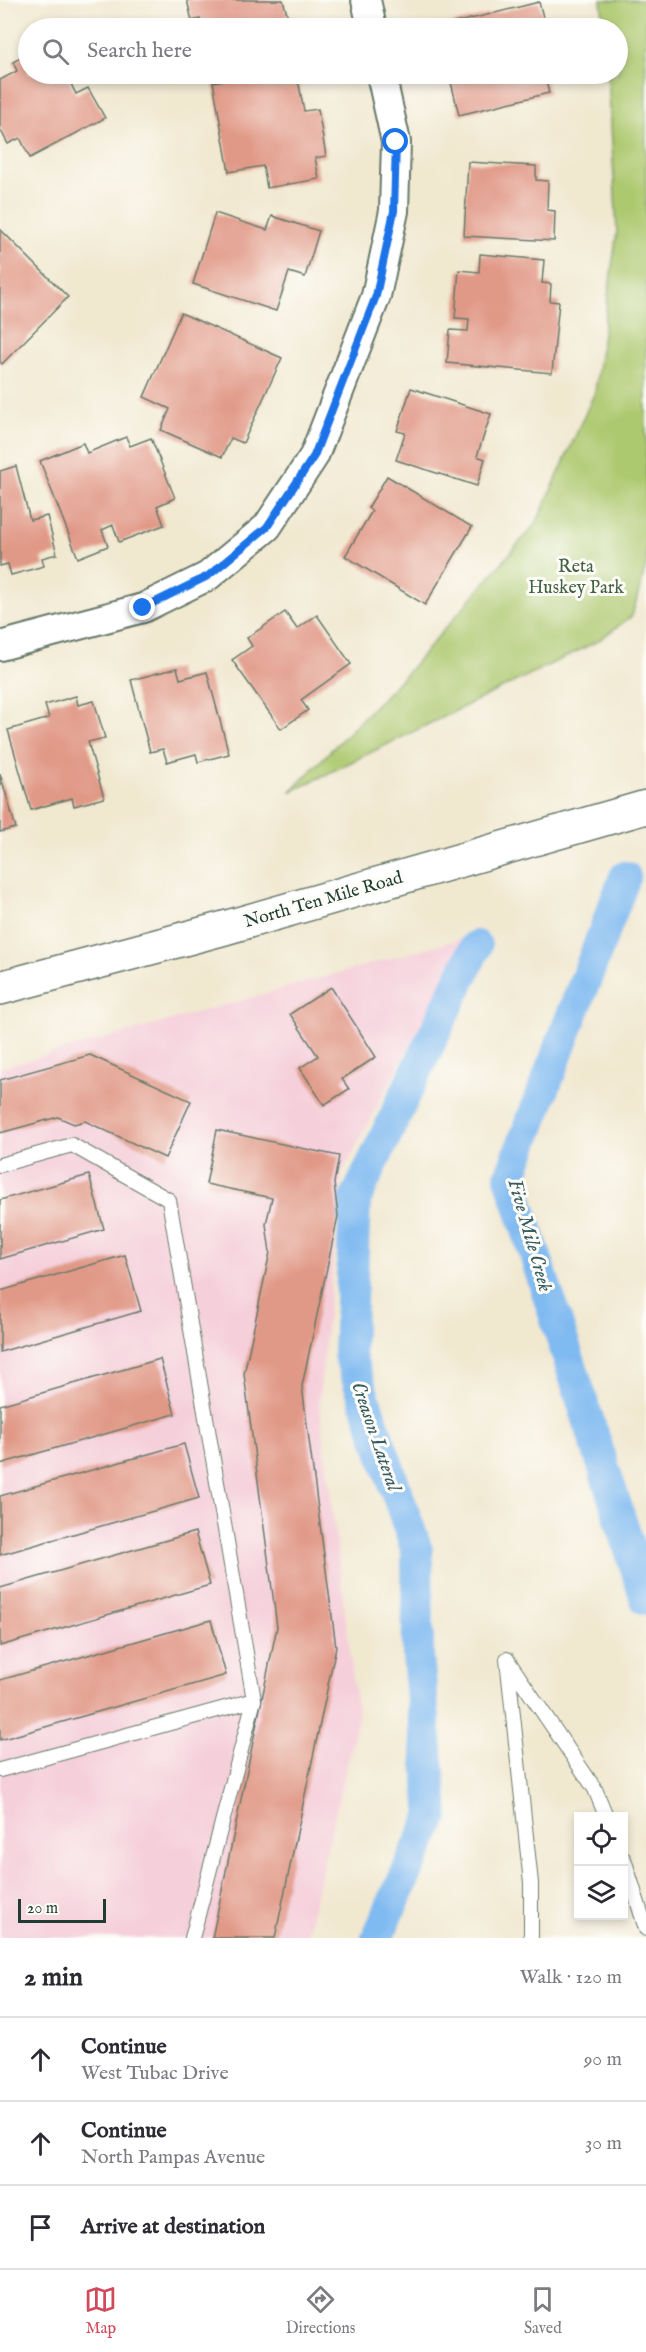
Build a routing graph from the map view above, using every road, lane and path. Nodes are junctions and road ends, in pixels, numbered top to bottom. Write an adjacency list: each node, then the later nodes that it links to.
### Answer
1 (366, 0): 2 (street)
2 (370, 18)
3 (383, 84): 4 (street)
4 (0, 646)
5 (646, 807): 6 (main road, North Ten Mile Road)
6 (0, 988)
7 (0, 1165): 8 (lane)
8 (254, 1700): 9 (lane); 13 (lane)
9 (0, 1770)
10 (604, 1812): 14 (lane)
11 (626, 1866): 12 (lane)
12 (646, 1929)
13 (192, 1938)
14 (531, 1938)

